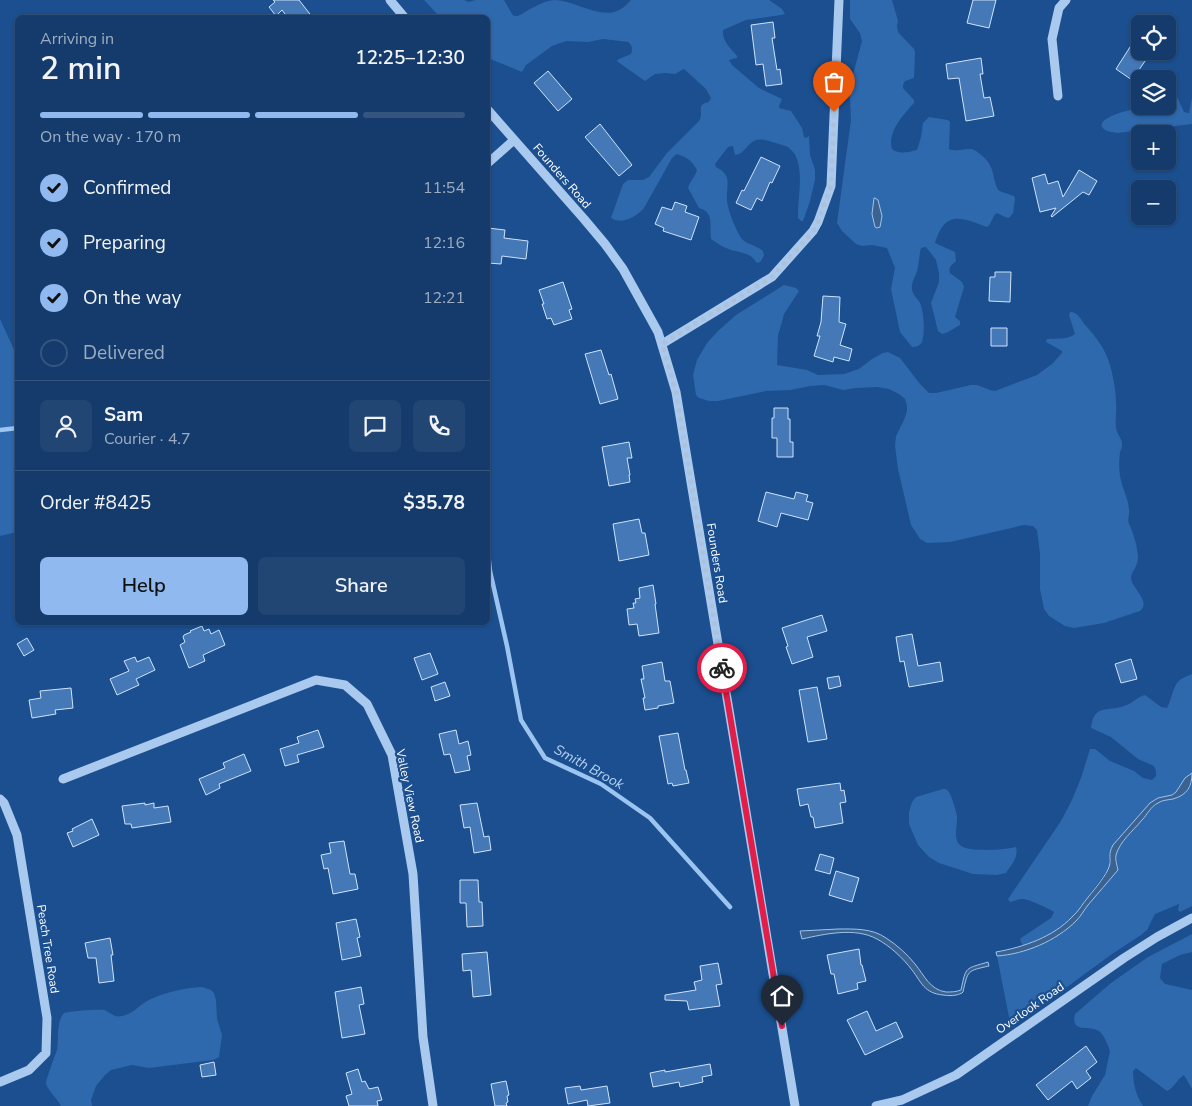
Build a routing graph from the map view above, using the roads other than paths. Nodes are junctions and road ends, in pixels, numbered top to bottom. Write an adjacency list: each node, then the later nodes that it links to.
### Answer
1 (390, 0): 4 (street)
2 (839, 0): 9 (street)
3 (1066, 0): 5 (street)
4 (402, 15)
5 (1058, 96)
6 (490, 112): 7 (street, Founders Road)
7 (514, 140): 8 (street); 9 (street, Founders Road)
8 (490, 161)
9 (662, 344): 15 (street, Founders Road)
10 (63, 779): 14 (street, Valley View Road)
11 (0, 799): 13 (street, Peach Tree Road)
12 (1192, 918): 16 (street, Overlook Road)
13 (0, 1082)
14 (433, 1106)
15 (795, 1106)
16 (876, 1106)

